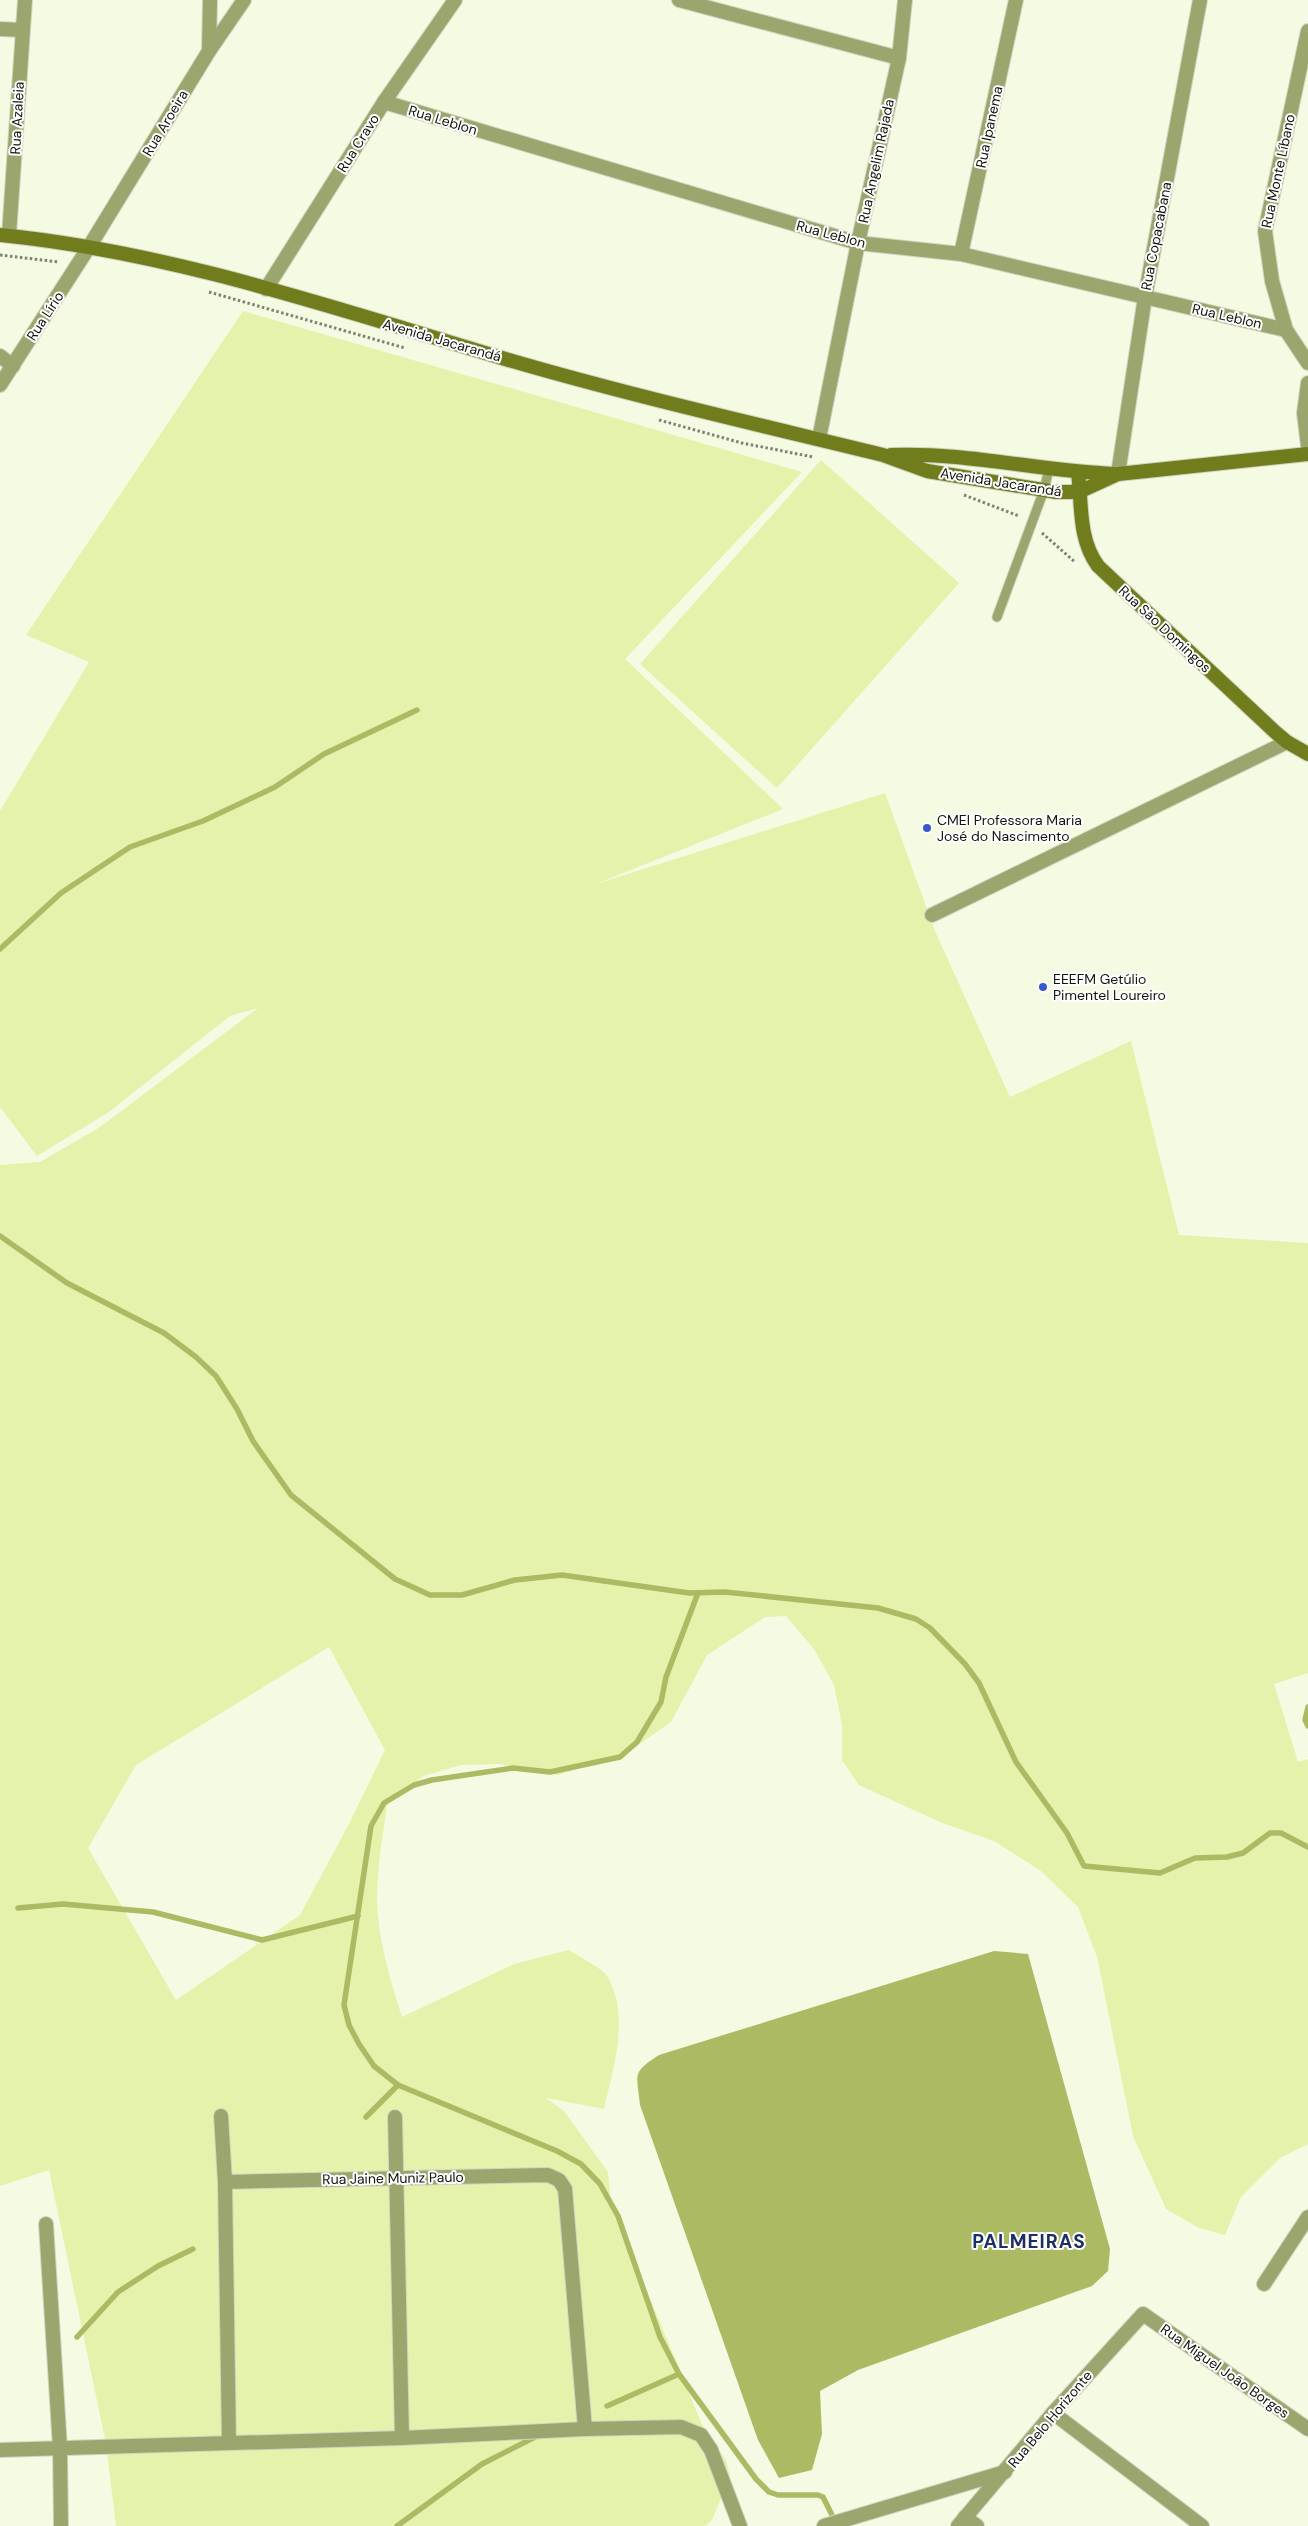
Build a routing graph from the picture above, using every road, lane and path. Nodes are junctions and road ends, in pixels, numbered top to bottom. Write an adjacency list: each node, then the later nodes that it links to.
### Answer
1 (25, 0): 10 (street, Rua Azaleia)
2 (210, 0): 12 (street)
3 (244, 0): 12 (street, Rua Aroeira)
4 (455, 0): 14 (street, Rua Cravo)
5 (679, 0): 13 (street)
6 (905, 0): 13 (street, Rua Angelim Rajada)
7 (1016, 0): 18 (street, Rua Ipanema)
8 (1200, 0): 23 (street, Rua Copacabana)
9 (0, 29): 10 (street)
10 (22, 30): 15 (street, Rua Azaleia)
11 (1308, 31): 24 (street, Rua Monte Líbano)
12 (209, 51): 17 (street, Rua Aroeira)
13 (899, 58): 16 (street, Rua Angelim Rajada)
14 (384, 102): 16 (street, Rua Leblon); 21 (street, Rua Cravo)
15 (4, 235): 17 (main road, Avenida Jacarandá)
16 (858, 243): 18 (street, Rua Leblon); 32 (street, Rua Angelim Rajada)
17 (89, 247): 20 (street, Rua Lírio); 21 (main road, Avenida Jacarandá)
18 (961, 254): 23 (street, Rua Leblon)
19 (0, 255): 20 (path)
20 (78, 265): 28 (street, Rua Lírio)
21 (266, 289): 32 (main road, Avenida Jacarandá)
22 (200, 290): 25 (path)
23 (1144, 297): 24 (street, Rua Leblon); 39 (street, Rua Copacabana)
24 (1286, 330): 27 (street, Rua Monte Líbano)
25 (409, 349)
26 (0, 356): 28 (street)
27 (1308, 363)
28 (13, 366): 30 (street, Rua Lírio)
29 (1308, 384): 33 (street)
30 (0, 385)
31 (656, 419): 36 (path)
32 (819, 439): 35 (main road, Avenida Jacarandá)
33 (1308, 446)
34 (1308, 454): 39 (main road, Avenida Jacarandá)
35 (883, 455): 37 (main road, Avenida Jacarandá); 40 (main road, Avenida Jacarandá)
36 (815, 458)
37 (1049, 469): 38 (main road, Avenida Jacarandá); 40 (lane)
38 (1078, 472): 39 (main road, Avenida Jacarandá); 41 (main road, Rua São Domingos)
39 (1118, 474): 41 (main road, Avenida Jacarandá)
40 (1044, 490): 41 (main road, Avenida Jacarandá); 46 (lane)
41 (1081, 491): 47 (main road, Rua São Domingos)
42 (956, 492): 43 (path)
43 (1026, 520)
44 (1040, 531): 45 (path)
45 (1081, 568)
46 (997, 617)
47 (1287, 742): 48 (main road, Rua São Domingos); 49 (street)
48 (1308, 754)
49 (932, 914)
50 (221, 2116): 53 (street)
51 (395, 2117): 52 (street)
52 (396, 2178): 53 (street, Rua Jaine Muniz Paulo); 59 (street, Rua Jaine Muniz Paulo); 61 (street)
53 (225, 2182): 62 (street)
54 (1308, 2217): 56 (street)
55 (46, 2224): 63 (street)
56 (1264, 2284)
57 (1143, 2314): 58 (street, Rua Belo Horizonte); 60 (street, Rua Miguel João Borges)
58 (1053, 2413): 65 (street, Rua Belo Horizonte); 71 (street)
59 (585, 2428): 61 (street); 68 (street)
60 (1308, 2429)
61 (402, 2438): 62 (street)
62 (229, 2443): 63 (street)
63 (60, 2448): 64 (street); 67 (street)
64 (0, 2450)
65 (1006, 2472): 66 (street, Rua Belo Horizonte); 69 (street)
66 (961, 2522): 70 (street)
67 (61, 2526)
68 (740, 2526)
69 (824, 2526)
70 (976, 2526)
71 (1202, 2526)

